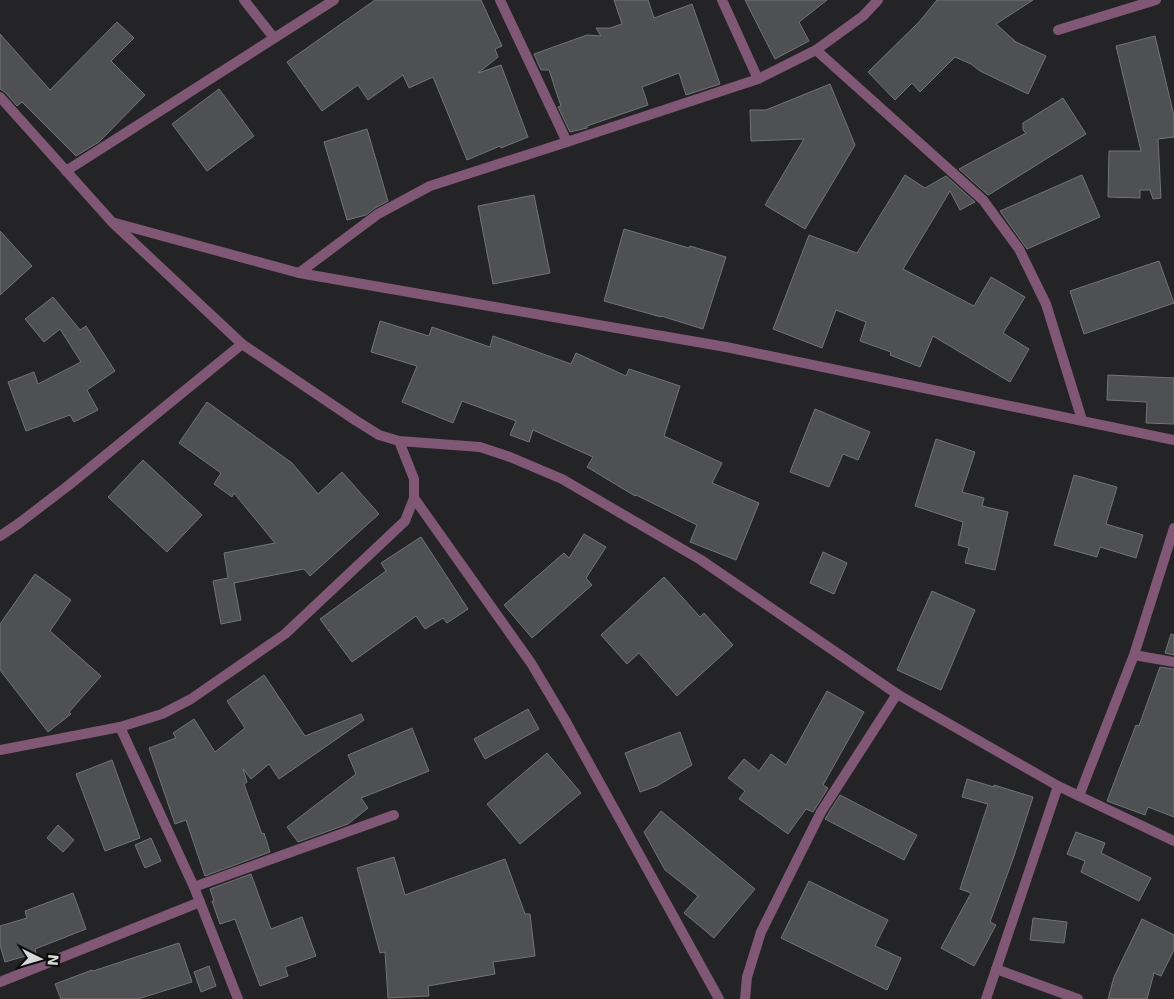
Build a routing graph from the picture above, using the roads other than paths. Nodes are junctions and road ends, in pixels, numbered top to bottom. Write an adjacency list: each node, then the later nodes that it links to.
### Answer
1 (244, 0): 8 (street)
2 (334, 0): 8 (street)
3 (500, 0): 12 (street)
4 (722, 0): 10 (street)
5 (878, 0): 9 (street)
6 (1156, 0): 7 (street)
7 (1058, 30)
8 (274, 38): 13 (street)
9 (816, 50): 10 (street); 17 (street)
10 (758, 79): 12 (street)
11 (0, 97): 13 (street)
12 (567, 142): 15 (street)
13 (66, 171): 14 (street)
14 (112, 222): 15 (street); 16 (street)
15 (299, 273): 17 (street)
16 (242, 344): 19 (street); 22 (street)
17 (1082, 420): 18 (street)
18 (1174, 440)
19 (399, 441): 20 (street); 25 (street)
20 (414, 498): 26 (street); 37 (street)
21 (1174, 528): 23 (street)
22 (0, 536)
23 (1134, 655): 24 (street); 29 (street)
24 (1174, 662)
25 (896, 694): 28 (street); 38 (street)
26 (120, 727): 27 (street); 32 (street)
27 (0, 750)
28 (1058, 786): 29 (street); 34 (street)
29 (1079, 796): 31 (street)
30 (394, 815): 32 (street)
31 (1174, 841)
32 (194, 887): 33 (street)
33 (200, 902): 35 (street); 36 (street)
34 (996, 968): 39 (street); 40 (street)
35 (0, 982)
36 (238, 999)
37 (719, 999)
38 (745, 999)
39 (986, 999)
40 (1078, 999)

